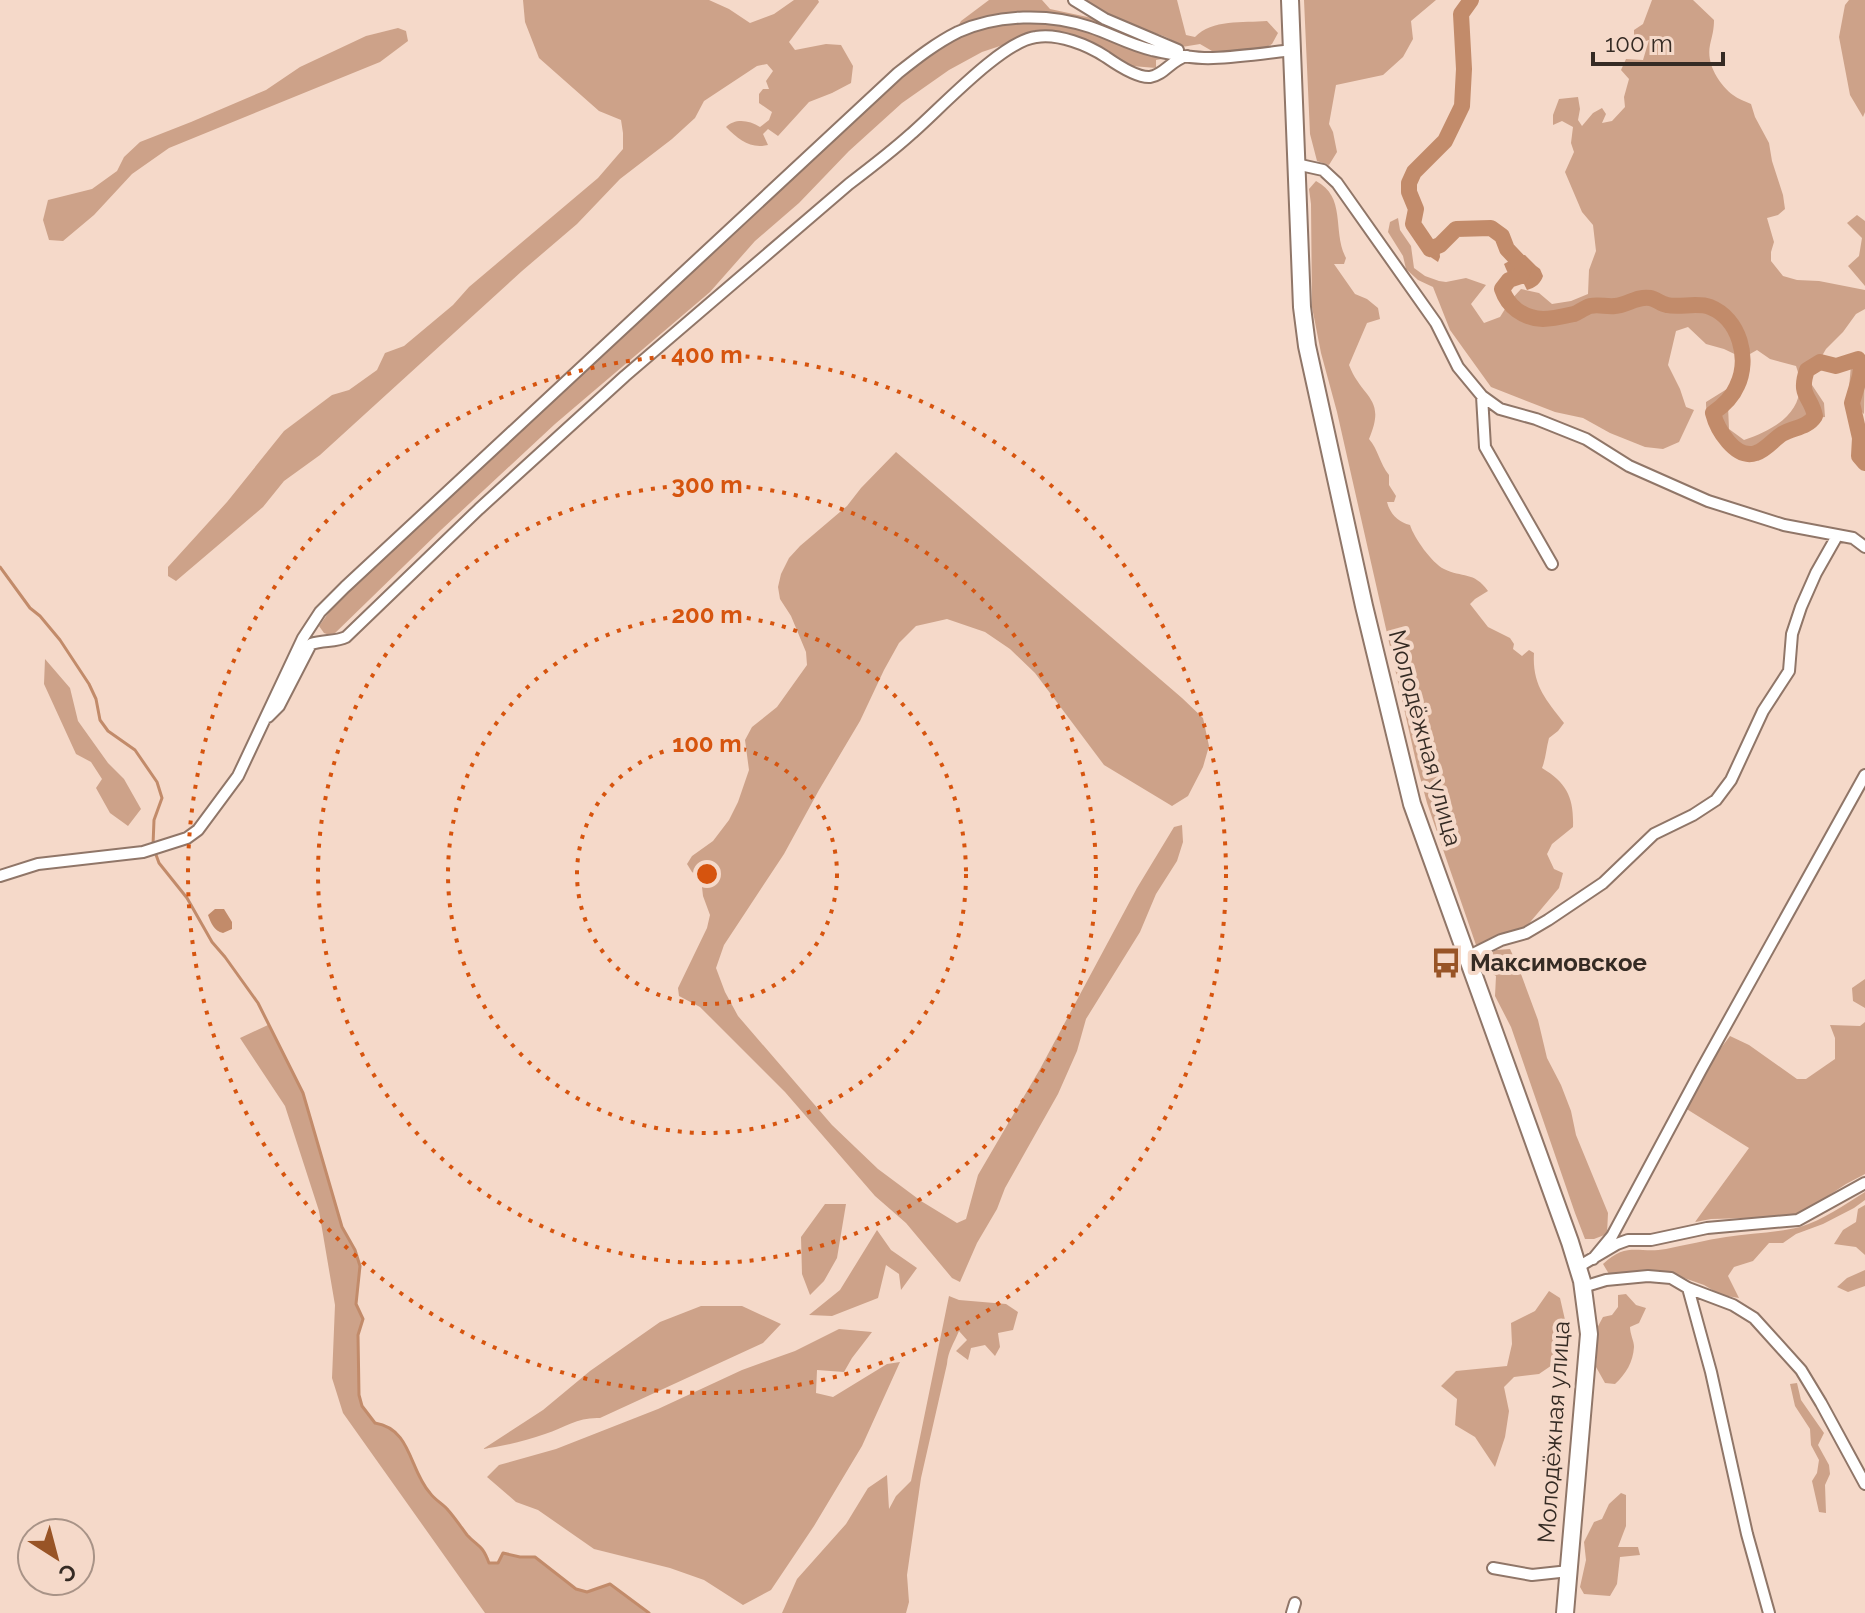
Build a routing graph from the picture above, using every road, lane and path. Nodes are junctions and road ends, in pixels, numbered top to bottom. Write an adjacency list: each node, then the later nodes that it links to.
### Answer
1 (1074, 0): 4 (street)
2 (1290, 0): 3 (main road, Молодёжная улица)
3 (1292, 50): 4 (street); 5 (main road, Молодёжная улица)
4 (1191, 56): 10 (street); 10 (street)
5 (1296, 164): 6 (street); 13 (main road, Молодёжная улица)
6 (1482, 396): 7 (street); 9 (street)
7 (1837, 536): 8 (street); 13 (street)
8 (1865, 547)
9 (1552, 564)
10 (263, 721): 12 (street)
11 (1865, 775): 15 (street)
12 (0, 876)
13 (1467, 957): 15 (main road, Молодёжная улица)
14 (1865, 1183): 15 (street)
15 (1585, 1263): 16 (main road, Молодёжная улица)
16 (1583, 1287): 17 (street); 20 (main road, Молодёжная улица)
17 (1688, 1288): 18 (street); 22 (street)
18 (1865, 1484)
19 (1493, 1568): 20 (street)
20 (1569, 1571): 21 (main road, Молодёжная улица)
21 (1565, 1613)
22 (1769, 1613)

